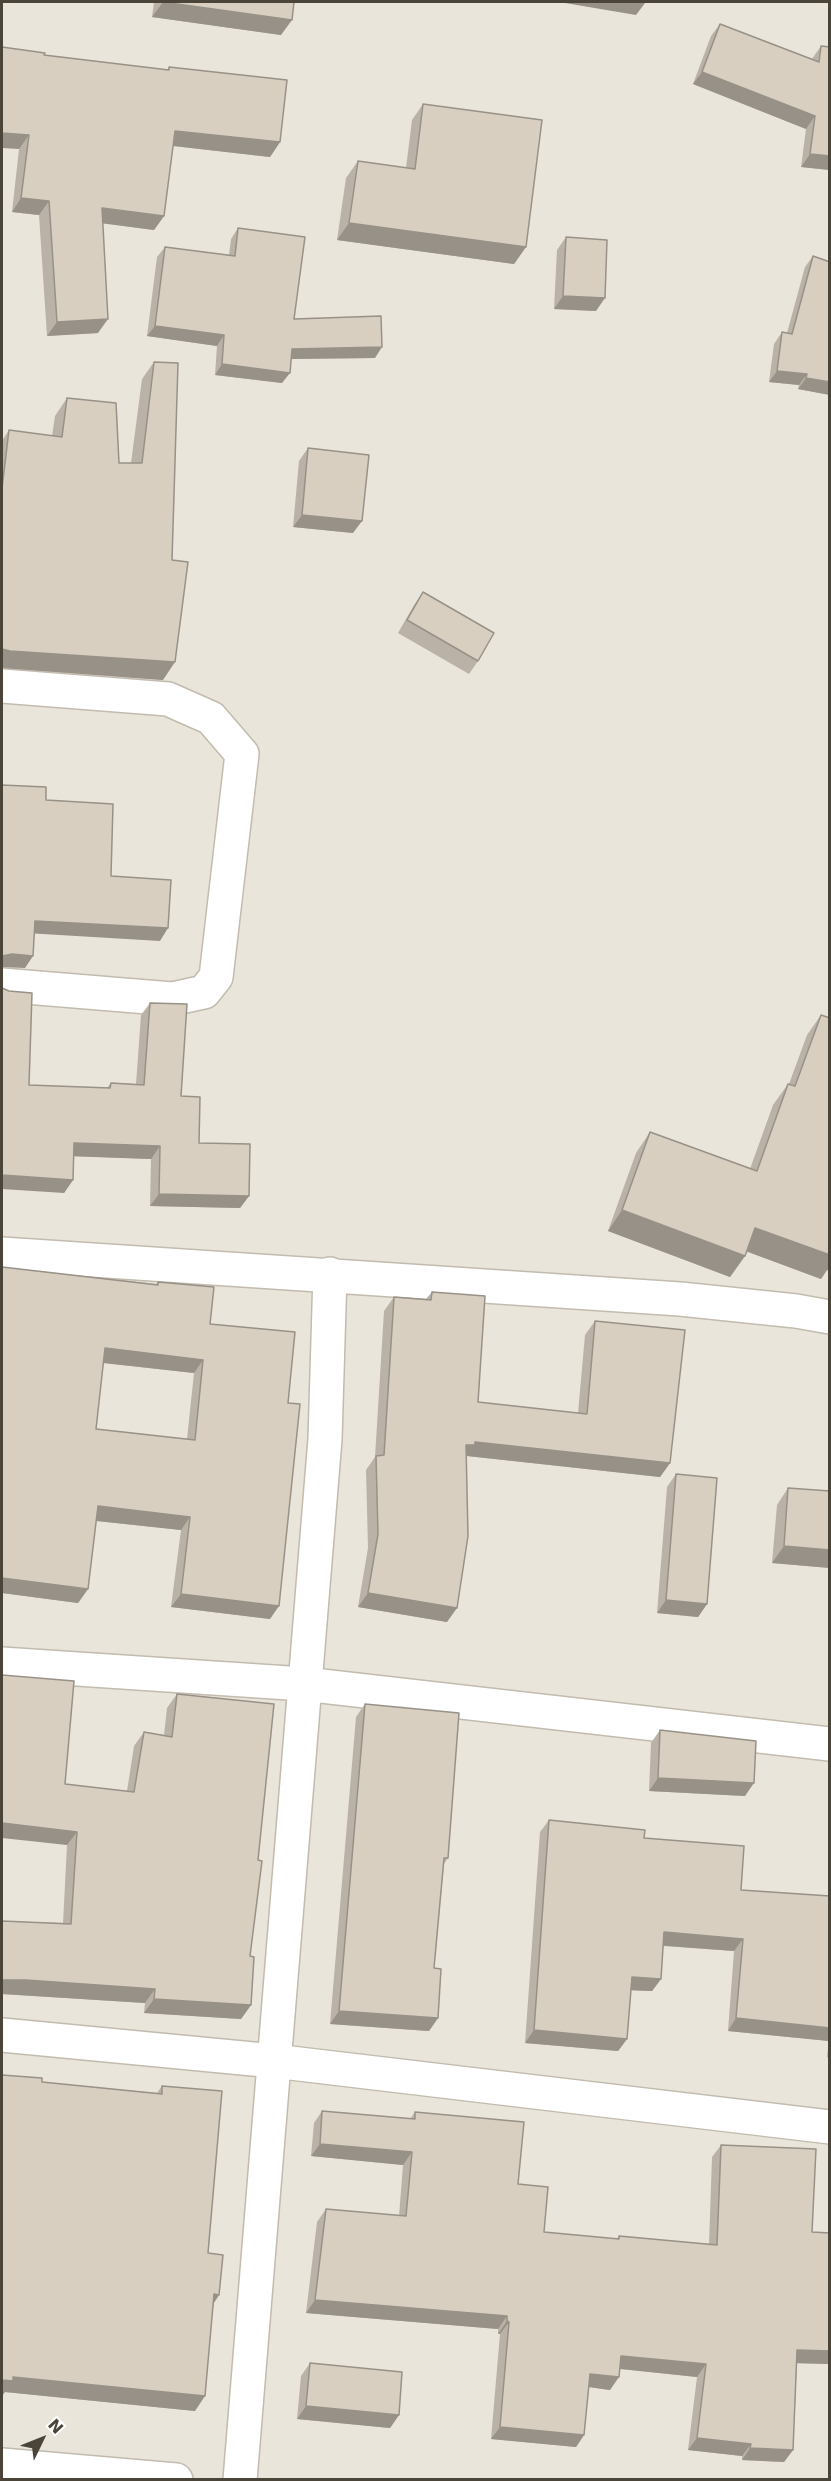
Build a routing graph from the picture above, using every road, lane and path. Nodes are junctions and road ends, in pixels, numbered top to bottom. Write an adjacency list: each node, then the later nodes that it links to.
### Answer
1 (2, 686): 2 (street)
2 (2, 985)
3 (2, 1254): 4 (street)
4 (330, 1274): 5 (street); 7 (street)
5 (830, 1317)
6 (2, 1664): 7 (street)
7 (304, 1684): 8 (street); 10 (street)
8 (830, 1744)
9 (2, 2035): 10 (street)
10 (274, 2061): 11 (street); 14 (street)
11 (830, 2127)
12 (2, 2465): 13 (street)
13 (176, 2480)
14 (240, 2480)

